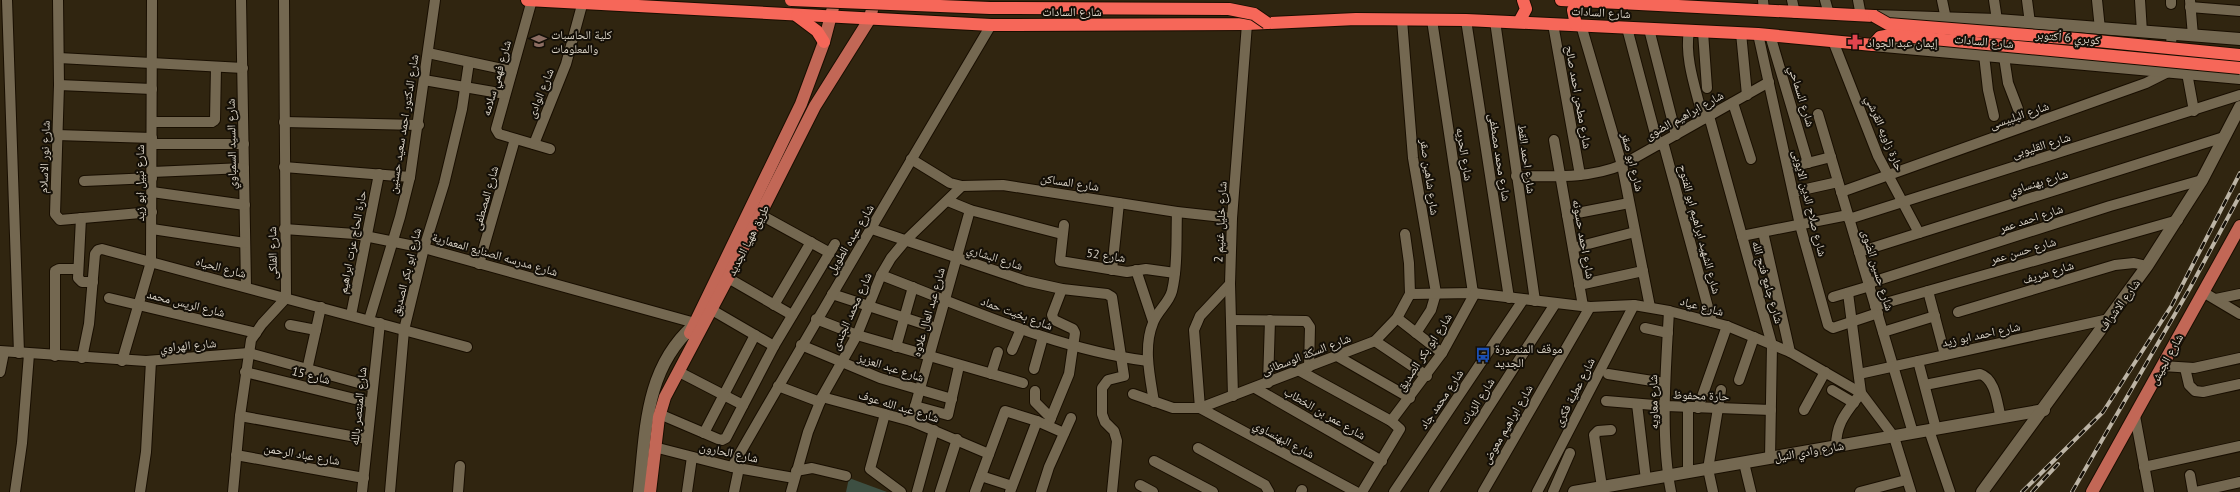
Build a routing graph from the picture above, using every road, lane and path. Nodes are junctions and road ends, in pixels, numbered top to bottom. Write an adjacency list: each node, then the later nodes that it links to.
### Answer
1 (7, 0): 249 (street)
2 (58, 0): 69 (street, شارع نور الاسلام)
3 (152, 0): 71 (street, شارع نبيل ابو زيد)
4 (241, 0): 73 (street, شارع السيد السمباوي)
5 (284, 0): 96 (street, شارع الفلكى)
6 (435, 0): 65 (street, شارع الدكتور احمد سعيد حسنين)
7 (527, 0): 8 (highway, شارع السادات)
8 (532, 0): 26 (highway, شارع السادات); 75 (street, شارع فهمي سلامه)
9 (791, 0): 44 (highway, bridge)
10 (836, 0): 35 (main road, طريق ههيا الجديد)
11 (875, 0): 37 (main road, طريق ههيا الجديد)
12 (1523, 0): 43 (highway)
13 (1561, 0): 21 (highway, شارع السادات)
14 (1792, 0): 30 (street)
15 (1825, 0): 31 (street)
16 (1858, 0): 33 (street)
17 (1994, 0): 41 (street)
18 (2027, 0): 45 (street)
19 (2097, 0): 52 (street)
20 (2140, 0): 55 (street)
21 (1581, 1): 22 (highway, شارع السادات); 49 (highway)
22 (1596, 1): 24 (highway, شارع السادات)
23 (1944, 2): 36 (street)
24 (1649, 3): 27 (highway, شارع السادات)
25 (2190, 3): 29 (street); 60 (street)
26 (582, 4): 32 (highway, شارع السادات); 106 (street, شارع الوادى)
27 (1713, 4): 28 (highway, شارع السادات)
28 (1763, 6): 30 (highway, شارع السادات)
29 (2240, 11)
30 (1795, 13): 31 (highway, شارع السادات)
31 (1828, 14): 33 (highway, شارع السادات)
32 (796, 16): 35 (highway, شارع السادات); 63 (highway)
33 (1861, 16): 34 (highway, شارع السادات)
34 (1874, 16): 36 (street, شارع السادات); 67 (highway, كوبري 6 أكتوبر, bridge)
35 (831, 18): 37 (highway, شارع السادات); 63 (main road, طريق ههيا الجديد)
36 (1946, 19): 41 (street, شارع السادات)
37 (869, 20): 48 (highway, شارع السادات); 137 (main road, طريق ههيا الجديد)
38 (1402, 20): 39 (highway, شارع السادات); 44 (highway, شارع السادات); 181 (street, شارع شاهين صقر)
39 (1432, 20): 40 (highway, شارع السادات); 182 (street, شارع الحريه)
40 (1466, 20): 42 (highway, شارع السادات); 190 (street, شارع محمد مصطفى)
41 (1997, 20): 45 (street, شارع السادات)
42 (1495, 21): 43 (highway, شارع السادات); 120 (street, شارع احمد القط)
43 (1519, 22): 47 (highway, شارع السادات)
44 (1267, 23): 46 (highway, شارع السادات)
45 (2030, 23): 52 (street, شارع السادات)
46 (1248, 24): 48 (highway, شارع السادات); 141 (street, شارع خليل غنيم 2)
47 (1553, 24): 49 (highway, شارع السادات); 118 (street, شارع مطحن احمد صالح)
48 (991, 25): 109 (street, شارع عبده الطويل)
49 (1578, 25): 50 (highway, شارع السادات); 112 (street, شارع ابو صقر)
50 (1627, 28): 51 (highway, شارع السادات); 104 (street, شارع الشهيد ابراهيم ابو الفتوح)
51 (1649, 29): 53 (highway, شارع السادات); 98 (street)
52 (2100, 29): 55 (street, شارع السادات)
53 (1689, 31): 54 (highway, شارع السادات); 94 (street, شارع جامع فتح الله)
54 (1703, 32): 56 (highway, شارع السادات); 83 (street)
55 (2142, 32): 58 (street, شارع السادات)
56 (1741, 33): 57 (highway, شارع السادات); 86 (street)
57 (1758, 34): 59 (highway, شارع السادات); 80 (street, شارع صلاح الدين الايوبى)
58 (2172, 34): 60 (street, شارع السادات); 76 (street)
59 (1770, 35): 62 (highway, شارع السادات); 111 (street, شارع السماحي)
60 (2193, 36): 61 (street, شارع السادات)
61 (2240, 39)
62 (1833, 41): 64 (highway, شارع السادات); 119 (street, حارة زاويه القرشي)
63 (824, 42): 223 (main road, طريق ههيا الجديد)
64 (1873, 45): 66 (street, شارع السادات); 74 (highway, كوبري 6 أكتوبر, bridge)
65 (428, 53): 70 (street); 79 (street, شارع الدكتور احمد سعيد حسنين)
66 (1984, 55): 68 (street, شارع السادات); 93 (street)
67 (2240, 56)
68 (2004, 57): 76 (street, شارع السادات); 90 (street)
69 (59, 58): 71 (street); 81 (street, شارع نور الاسلام)
70 (469, 62): 75 (street); 82 (street, شارع ابو بكر الصديق)
71 (152, 63): 72 (street); 84 (street, شارع نبيل ابو زيد)
72 (216, 67): 73 (street); 95 (street)
73 (243, 68): 105 (street, شارع السيد السمباوي)
74 (2240, 68)
75 (512, 71): 85 (street, شارع فهمي سلامه)
76 (2168, 72): 77 (street, شارع السادات); 119 (street, شارع البلبيسى)
77 (2187, 73): 78 (street, شارع السادات); 91 (street)
78 (2240, 78)
79 (424, 80): 82 (street); 97 (street, شارع الدكتور احمد سعيد حسنين)
80 (1769, 82): 86 (street, شارع ابراهيم الضوى); 115 (street, شارع صلاح الدين الايوبى)
81 (59, 85): 84 (street); 99 (street, شارع نور الاسلام)
82 (465, 88): 85 (street); 158 (street, شارع ابو بكر الصديق)
83 (1707, 88)
84 (152, 89): 95 (street, شارع نبيل ابو زيد)
85 (505, 94): 101 (street, شارع فهمي سلامه)
86 (1747, 95): 88 (street, شارع ابراهيم الضوى)
87 (2240, 95): 91 (street, شارع القليوبى)
88 (1733, 103): 94 (street, شارع ابراهيم الضوى); 110 (street)
89 (2240, 107): 100 (street, شارع الاشراف)
90 (2018, 109)
91 (2194, 111): 131 (street, شارع القليوبى)
92 (1818, 114): 108 (street, شارع حسين الضوى)
93 (1994, 116)
94 (1706, 118): 98 (street, شارع ابراهيم الضوى); 153 (street, شارع جامع فتح الله)
95 (152, 122): 103 (street, شارع نبيل ابو زيد)
96 (284, 122): 97 (street); 113 (street, شارع الفلكى)
97 (419, 125): 122 (street, شارع الدكتور احمد سعيد حسنين)
98 (1676, 134): 104 (street, شارع ابراهيم الضوى)
99 (57, 135): 103 (street); 140 (street, شارع نور الاسلام)
100 (2224, 138): 123 (street, شارع الاشراف); 150 (street, شارع بهنساوي)
101 (515, 139): 106 (street, شارع فهمي سلامه); 163 (street, شارع المصطفى)
102 (1554, 140): 121 (street, شارع احمد حسونه)
103 (152, 141): 105 (street); 117 (street, شارع نبيل ابو زيد)
104 (1660, 143): 112 (street, شارع ابراهيم الضوى); 219 (street, شارع الشهيد ابراهيم ابو الفتوح)
105 (244, 144): 114 (street, شارع السيد السمباوي)
106 (534, 144): 107 (street, شارع فهمي سلامه)
107 (550, 149)
108 (1831, 157): 111 (street); 126 (street, شارع حسين الضوى)
109 (911, 159): 125 (street, شارع المساكن); 145 (street, شارع عبده الطويل)
110 (1752, 159)
111 (1808, 163): 115 (street)
112 (1622, 165): 118 (street, شارع ابراهيم الضوى); 132 (street, شارع ابو صقر)
113 (284, 167): 116 (street); 147 (street, شارع الفلكى)
114 (244, 168): 117 (street); 133 (street, شارع السيد السمباوي)
115 (1788, 168): 128 (street, شارع صلاح الدين الايوبى)
116 (379, 174): 122 (street); 152 (street, حارة الحاج عزت ابراهيم)
117 (152, 175): 124 (street); 127 (street, شارع نبيل ابو زيد)
118 (1580, 175): 121 (street, شارع ابراهيم الضوى)
119 (1888, 175): 126 (street, شارع البلبيسى); 131 (street, حارة زاويه القرشي)
120 (1516, 176): 121 (street, شارع ابراهيم الضوى); 194 (street, شارع احمد القط)
121 (1560, 176): 138 (street, شارع احمد حسونه)
122 (410, 177): 155 (street, شارع الدكتور احمد سعيد حسنين)
123 (2202, 180): 142 (street, شارع الاشراف); 175 (street, شارع احمد عمر)
124 (84, 181)
125 (962, 186): 129 (street, شارع محمد الجندى); 130 (street, شارع المساكن)
126 (1840, 187): 128 (street, شارع البلبيسى); 139 (street, شارع حسين الضوى)
127 (152, 192): 133 (street); 135 (street, شارع نبيل ابو زيد)
128 (1793, 192): 143 (street, شارع صلاح الدين الايوبى)
129 (948, 201): 134 (street, شارع 52); 154 (street, شارع محمد الجندى)
130 (1119, 202): 136 (street, شارع المساكن); 166 (street)
131 (1903, 202): 139 (street, شارع القليوبى); 150 (street, حارة زاويه القرشي)
132 (1630, 203): 138 (street); 148 (street, شارع ابو صقر)
133 (245, 205): 157 (street, شارع السيد السمباوي)
134 (970, 210): 161 (street, شارع عبد العال علاوه); 166 (street, شارع 52)
135 (152, 212): 140 (street, شارع نور الاسلام); 146 (street, شارع نبيل ابو زيد)
136 (1177, 212): 141 (street, شارع المساكن); 169 (street)
137 (761, 215): 156 (street); 171 (main road, طريق ههيا الجديد)
138 (1567, 215): 159 (street, شارع احمد حسونه)
139 (1849, 217): 143 (street, شارع القليوبى); 160 (street, شارع حسين الضوى)
140 (81, 218): 165 (street)
141 (1232, 218): 173 (street, شارع خليل غنيم 2)
142 (2178, 220): 164 (street, شارع الاشراف); 179 (street, شارع حسن عمر)
143 (1800, 224): 149 (street, شارع القليوبى); 220 (street, شارع صلاح الدين الايوبى)
144 (2240, 226): 180 (main road, شارع الجيش)
145 (872, 228): 154 (street, شارع البشاري); 184 (street, شارع عبده الطويل)
146 (152, 229): 157 (street); 162 (street, شارع نبيل ابو زيد)
147 (284, 229): 152 (street, شارع مدرسه الصنايع المعمارية); 189 (street, شارع الفلكى)
148 (1635, 232): 159 (street); 168 (street, شارع ابو صقر)
149 (1763, 232): 153 (street, شارع القليوبى); 248 (street)
150 (1920, 233): 160 (street, شارع بهنساوي)
151 (1405, 234): 185 (street)
152 (367, 236): 155 (street, شارع مدرسه الصنايع المعمارية); 208 (street, حارة الحاج عزت ابراهيم)
153 (1742, 236): 241 (street, شارع جامع فتح الله)
154 (906, 240): 161 (street, شارع البشاري); 170 (street, شارع محمد الجندى)
155 (393, 241): 158 (street, شارع مدرسه الصنايع المعمارية); 214 (street, شارع الدكتور احمد سعيد حسنين)
156 (811, 242): 197 (street); 209 (street)
157 (245, 243): 176 (street, شارع السيد السمباوي)
158 (424, 248): 163 (street, شارع مدرسه الصنايع المعمارية); 229 (street, شارع ابو بكر الصديق)
159 (1573, 248): 174 (street, شارع احمد حسونه)
160 (1859, 252): 175 (street, شارع حسين الضوى)
161 (956, 258): 178 (street, شارع البشاري); 191 (street, شارع عبد العال علاوه)
162 (151, 262): 172 (street, شارع الحياه); 176 (street, شارع الحياه); 196 (street, شارع نبيل ابو زيد)
163 (479, 264): 223 (street, شارع مدرسه الصنايع المعمارية)
164 (2147, 266): 206 (street, شارع شريف); 217 (street, شارع الاشراف)
165 (78, 269): 172 (street); 253 (street)
166 (1112, 270): 167 (street, شارع 52)
167 (1136, 270): 169 (street, شارع 52); 218 (street)
168 (1643, 271): 174 (street); 202 (street, شارع ابو صقر)
169 (1175, 273): 218 (street)
170 (881, 275): 177 (street, شارع بخيت حماد); 199 (street, شارع محمد الجندى)
171 (728, 278): 197 (street); 203 (main road, طريق ههيا الجديد)
172 (93, 282): 256 (street, شارع الحياه)
173 (1230, 284): 215 (street, شارع خليل غنيم 2); 308 (street)
174 (1580, 285): 201 (street, شارع احمد حسونه)
175 (1869, 285): 183 (street, شارع احمد عمر); 204 (street, شارع حسين الضوى)
176 (246, 287): 189 (street, شارع الحياه)
177 (914, 287): 191 (street, شارع بخيت حماد); 211 (street)
178 (1062, 289): 240 (street); 257 (street, شارع البشاري)
179 (1928, 291): 204 (street, شارع حسن عمر); 210 (street)
180 (2203, 292): 192 (street); 266 (main road, شارع الجيش)
181 (1436, 293): 182 (street, شارع عياد); 185 (street, شارع عياد); 232 (street, شارع شاهين صقر)
182 (1474, 293): 190 (street, شارع عياد); 251 (street, شارع ابو بكر الصديق)
183 (1848, 293): 187 (street, شارع احمد عمر); 220 (street)
184 (832, 294): 199 (street); 213 (street, شارع عبده الطويل)
185 (1410, 294): 212 (street, شارع السكة الوسطانى)
186 (2240, 294): 192 (street)
187 (1833, 297)
188 (109, 298): 196 (street, شارع الريس محمد)
189 (286, 298): 200 (street, شارع الحياه); 231 (street)
190 (1509, 298): 193 (street, شارع عياد)
191 (944, 299): 225 (street, شارع عبد العال علاوه); 227 (street, شارع بخيت حماد)
192 (2216, 299): 207 (street)
193 (1523, 300): 194 (street, شارع عياد); 386 (street, شارع محمد جاد)
194 (1535, 301): 195 (street, شارع عياد)
195 (1555, 304): 201 (street, شارع عياد); 387 (street, شارع الزيات)
196 (138, 305): 231 (street, شارع الريس محمد); 259 (street, شارع نبيل ابو زيد)
197 (774, 305): 209 (street)
198 (1634, 305): 201 (street, شارع عياد); 202 (street, شارع عياد); 389 (street, شارع عطية فكرى)
199 (870, 306): 211 (street); 235 (street, شارع محمد الجندى)
200 (321, 307): 208 (street, شارع الحياه); 228 (street)
201 (1586, 307): 388 (street, شارع ابراهيم معوض)
202 (1650, 307): 205 (street, شارع عياد)
203 (712, 310): 223 (main road, طريق ههيا الجديد); 234 (street)
204 (1876, 310): 220 (street, شارع صلاح الدين الايوبى); 230 (street, شارع حسين الضوى)
205 (1669, 311): 219 (street, شارع عياد); 233 (street, شارع معاويه)
206 (1958, 312)
207 (2240, 314)
208 (351, 315): 214 (street, شارع الحياه)
209 (792, 315): 243 (street)
210 (1935, 316): 230 (street); 252 (street)
211 (905, 317): 225 (street); 244 (street)
212 (1397, 318): 232 (street); 238 (street, شارع السكة الوسطانى)
213 (816, 319): 235 (street); 239 (street, شارع عبده الطويل)
214 (369, 320): 221 (street, شارع الحياه)
215 (1231, 320): 216 (street); 295 (street, شارع خليل غنيم 2)
216 (1270, 320): 270 (street); 281 (street)
217 (2109, 320): 252 (street, شارع احمد ابو زيد); 312 (street, شارع الاشراف)
218 (1153, 321): 261 (street)
219 (1712, 322): 224 (street, شارع عياد)
220 (1852, 322): 277 (street)
221 (380, 323): 229 (street, شارع الحياه); 286 (street, شارع المنتصر بالله)
222 (290, 325): 228 (street)
223 (696, 326): 267 (main road); 368 (street, طريق ههيا الجديد)
224 (1727, 326): 237 (street, شارع عياد); 307 (street)
225 (936, 328): 255 (street, شارع عبد العال علاوه)
226 (1645, 328): 233 (street)
227 (1021, 329): 236 (street, شارع بخيت حماد); 245 (street)
228 (316, 330): 271 (street)
229 (404, 330): 242 (street, شارع الحياه); 366 (street, شارع ابو بكر الصديق)
230 (1883, 332): 265 (street, شارع حسين الضوى)
231 (256, 333): 250 (street)
232 (1416, 333): 251 (street)
233 (1668, 333): 282 (street, شارع معاويه)
234 (755, 335): 243 (street); 294 (street)
235 (857, 335): 244 (street); 263 (street, شارع محمد الجندى)
236 (1044, 337): 240 (street, شارع بخيت حماد); 269 (street)
237 (1754, 338): 241 (street, شارع عياد); 279 (street)
238 (1375, 341): 254 (street, شارع السكة الوسطانى); 278 (street)
239 (801, 345): 263 (street, شارع عبد العزيز); 285 (street, شارع عبده الطويل)
240 (1073, 345): 257 (street, شارع بخيت حماد); 321 (street)
241 (1772, 345): 248 (street, شارع عياد); 310 (street, شارع جامع فتح الله)
242 (467, 346)
243 (774, 346): 304 (street)
244 (896, 347): 255 (street)
245 (1012, 350)
246 (2, 351): 249 (street, شارع الهراوي); 272 (street)
247 (998, 352): 275 (street)
248 (1790, 352): 274 (street, شارع عياد)
249 (24, 353): 253 (street, شارع الهراوي); 362 (street)
250 (249, 353): 260 (street, شارع الهراوي); 271 (street, شارع الهراوي); 273 (street)
251 (1442, 353): 278 (street, شارع ابو بكر الصديق)
252 (1945, 355): 262 (street, شارع احمد ابو زيد)
253 (55, 356): 256 (street, شارع الهراوي)
254 (1337, 356): 270 (street, شارع السكة الوسطانى); 296 (street)
255 (928, 357): 264 (street); 288 (street, شارع عبد العال علاوه)
256 (82, 358): 259 (street, شارع الهراوي)
257 (1122, 358): 261 (street, شارع بخيت حماد); 380 (street)
258 (2240, 358): 268 (street)
259 (122, 361): 260 (street, شارع الهراوي)
260 (151, 361): 363 (street)
261 (1148, 361): 300 (street)
262 (1918, 361): 265 (street, شارع احمد ابو زيد); 284 (street)
263 (841, 364): 288 (street, شارع عبد العزيز); 297 (street, شارع محمد الجندى)
264 (959, 366): 275 (street); 298 (street)
265 (1894, 366): 277 (street, شارع احمد ابو زيد); 328 (street, شارع حسين الضوى)
266 (2162, 366): 268 (street); 316 (main road, شارع الجيش)
267 (679, 368): 294 (street); 315 (street); 369 (main road); 370 (main road)
268 (2186, 368): 283 (street)
269 (1034, 369)
270 (1305, 369): 281 (street, شارع السكة الوسطانى); 322 (street)
271 (307, 370): 286 (street, شارع الهراوي)
272 (0, 372)
273 (245, 372): 301 (street, شارع 15); 314 (street)
274 (1825, 372): 292 (street, شارع عياد); 311 (street)
275 (991, 374): 280 (street)
276 (1608, 374): 282 (street)
277 (1859, 374): 292 (street)
278 (1427, 376): 296 (street, شارع ابو بكر الصديق)
279 (1739, 380)
280 (1023, 383)
281 (1268, 383): 287 (street, شارع السكة الوسطانى)
282 (1665, 383): 306 (street, شارع معاويه)
283 (2240, 384)
284 (1924, 385): 318 (street); 325 (street)
285 (778, 386): 297 (street, شارع عبد الله عوف); 346 (street, شارع عبده الطويل)
286 (373, 387): 301 (street, شارع المنتصر بالله)
287 (1255, 388): 295 (street, شارع السكة الوسطانى); 341 (street, شارع عمر بن الخطاب)
288 (919, 390): 298 (street, شارع عبد العزيز); 305 (street, شارع عبد العال علاوه)
289 (1721, 390): 309 (street)
290 (1832, 390): 302 (street)
291 (1035, 391): 321 (street)
292 (1862, 393): 302 (street); 329 (street, شارع عياد)
293 (1133, 394): 300 (street, شارع السكة الوسطانى)
294 (724, 395): 304 (street); 326 (street)
295 (1234, 396): 308 (street, شارع السكة الوسطانى)
296 (1410, 398): 322 (street, شارع ابو بكر الصديق)
297 (821, 399): 313 (street, شارع عبد الله عوف); 349 (street, شارع محمد الجندى)
298 (952, 399): 305 (street)
299 (1606, 401): 303 (street, حارة محفوظ)
300 (1154, 402): 308 (street, شارع السكة الوسطانى)
301 (371, 403): 330 (street, شارع المنتصر بالله)
302 (1854, 403): 333 (street)
303 (1637, 404): 306 (street, حارة محفوظ); 355 (street)
304 (743, 405): 326 (street)
305 (915, 406): 320 (street, شارع عبد العال علاوه)
306 (1666, 406): 307 (street, حارة محفوظ); 353 (street, شارع معاويه)
307 (1693, 407): 309 (street, حارة محفوظ); 348 (street)
308 (1200, 408): 384 (street, شارع البهنساوي)
309 (1718, 408): 310 (street, حارة محفوظ); 347 (street)
310 (1771, 410): 340 (street, شارع جامع فتح الله)
311 (1804, 410)
312 (2044, 410): 318 (street, شارع وادي النيل); 398 (street, شارع الاشراف)
313 (885, 414): 320 (street, شارع عبد الله عوف); 375 (street)
314 (240, 416): 330 (street); 338 (street)
315 (664, 416): 326 (street); 334 (street)
316 (2135, 416): 345 (street); 399 (main road, شارع الجيش)
317 (1071, 418): 327 (street)
318 (2001, 418): 325 (street, شارع وادي النيل)
319 (1036, 420): 321 (street); 337 (street); 361 (street)
320 (911, 421): 323 (street, شارع عبد الله عوف)
321 (1050, 422): 327 (street)
322 (1391, 422): 341 (street)
323 (934, 430): 331 (street, شارع عبد الله عوف); 376 (street)
324 (1611, 430): 359 (street)
325 (1933, 430): 328 (street, شارع وادي النيل); 397 (street)
326 (704, 433)
327 (1064, 433): 379 (street)
328 (1913, 433): 329 (street, شارع وادي النيل)
329 (1894, 437): 333 (street, شارع وادي النيل); 356 (street, شارع عياد)
330 (367, 439): 354 (street, شارع المنتصر بالله)
331 (957, 439): 337 (street, شارع عبد الله عوف); 377 (street)
332 (2240, 446): 345 (street)
333 (1836, 447): 340 (street, شارع وادي النيل)
334 (658, 448): 339 (street, شارع الحارون); 371 (street)
335 (1198, 448): 383 (street)
336 (1570, 453): 390 (street)
337 (989, 454): 352 (street)
338 (236, 455): 354 (street, شارع عباد الرحمن); 364 (street)
339 (692, 457): 346 (street, شارع الحارون); 372 (street)
340 (1770, 458): 343 (street, شارع وادي النيل)
341 (1382, 460): 385 (street)
342 (1154, 461): 382 (street)
343 (1744, 462): 347 (street, شارع وادي النيل); 394 (street)
344 (460, 466): 367 (street)
345 (2144, 467): 400 (street)
346 (736, 468): 349 (street, شارع الحارون); 373 (street, شارع عبده الطويل)
347 (1708, 469): 348 (street, شارع وادي النيل); 393 (street)
348 (1688, 472): 353 (street, شارع وادي النيل)
349 (795, 474): 351 (street, شارع الحارون); 374 (street, شارع محمد الجندى)
350 (2190, 474): 401 (street)
351 (846, 476)
352 (981, 476): 361 (street); 378 (street)
353 (1668, 476): 355 (street, شارع وادي النيل); 392 (street, شارع معاويه)
354 (364, 478): 365 (street, شارع المنتصر بالله)
355 (1646, 480): 360 (street, شارع وادي النيل)
356 (1906, 480): 395 (street); 396 (street, شارع عياد)
357 (2240, 482): 402 (street)
358 (1140, 485): 381 (street)
359 (1602, 487): 360 (street, شارع وادي النيل); 391 (street, شارع وادي النيل)
360 (1627, 487)
361 (1011, 489)
362 (15, 492)
363 (140, 492)
364 (233, 492)
365 (362, 492)
366 (390, 492)
367 (458, 492)
368 (639, 492)
369 (642, 492)
370 (650, 492)
371 (653, 492)
372 (687, 492)
373 (734, 492)
374 (791, 492)
375 (901, 492)
376 (917, 492)
377 (940, 492)
378 (975, 492)
379 (1041, 492)
380 (1112, 492)
381 (1153, 492)
382 (1212, 492)
383 (1268, 492)
384 (1356, 492)
385 (1362, 492)
386 (1394, 492)
387 (1434, 492)
388 (1483, 492)
389 (1537, 492)
390 (1553, 492)
391 (1578, 492)
392 (1671, 492)
393 (1713, 492)
394 (1751, 492)
395 (1860, 492)
396 (1911, 492)
397 (1950, 492)
398 (1982, 492)
399 (2092, 492)
400 (2149, 492)
401 (2193, 492)
402 (2196, 492)

